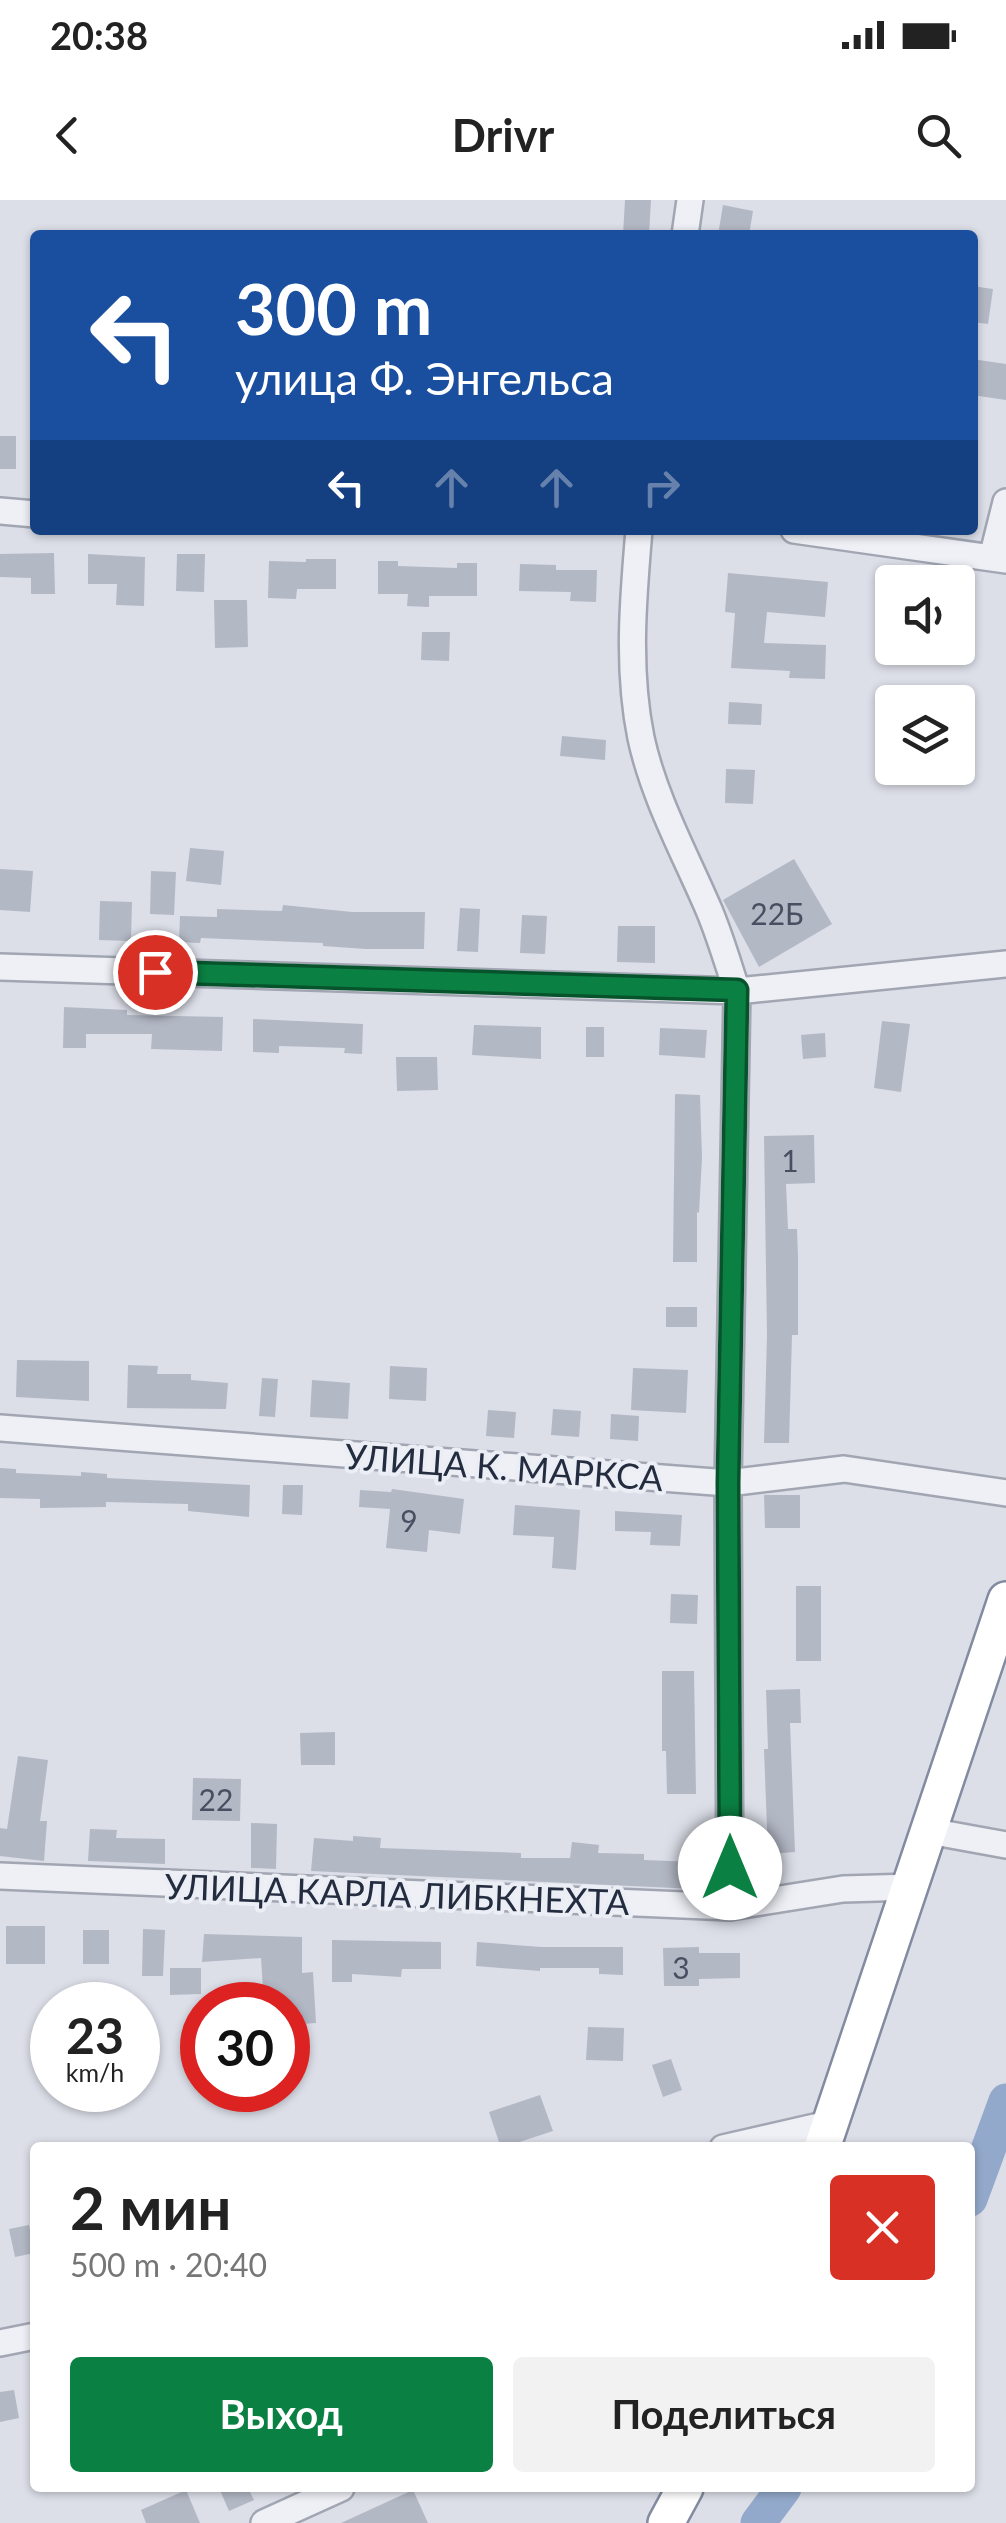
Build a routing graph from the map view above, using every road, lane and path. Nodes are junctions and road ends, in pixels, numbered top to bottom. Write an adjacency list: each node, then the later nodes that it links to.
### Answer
1 (690, 200): 2 (street)
2 (686, 230)
3 (1006, 502): 8 (street)
4 (0, 511): 5 (street)
5 (30, 514)
6 (639, 535): 11 (street)
7 (829, 535): 8 (street)
8 (999, 559)
9 (1006, 964): 11 (street)
10 (0, 967): 11 (street)
11 (737, 990): 13 (street)
12 (0, 1428): 13 (street, УЛИЦА К. МАРКСА)
13 (728, 1483): 14 (street, УЛИЦА К. МАРКСА); 20 (street)
14 (1006, 1493)
15 (1006, 1600): 16 (highway)
16 (929, 1831): 17 (street); 19 (highway)
17 (1006, 1844)
18 (0, 1876): 20 (street, УЛИЦА КАРЛА ЛИБКНЕХТА)
19 (912, 1886): 20 (street, УЛИЦА КАРЛА ЛИБКНЕХТА); 21 (highway)
20 (730, 1906)
21 (827, 2135): 22 (street)
22 (771, 2142)
23 (30, 2337): 24 (street)
24 (0, 2343)
25 (332, 2492): 27 (street)
26 (683, 2492): 28 (highway)
27 (264, 2523)
28 (666, 2523)

